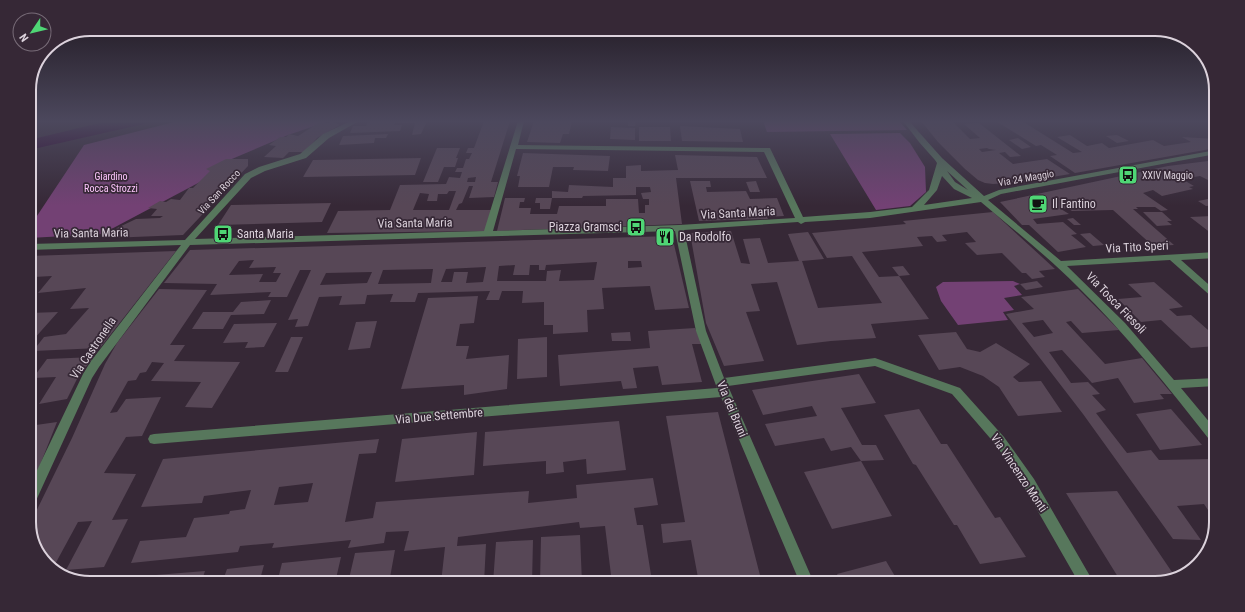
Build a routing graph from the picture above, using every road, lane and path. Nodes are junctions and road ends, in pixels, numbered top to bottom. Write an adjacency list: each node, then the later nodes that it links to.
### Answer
1 (310, 150): 12 (street, Via San Rocco)
2 (513, 150): 11 (street)
3 (705, 150): 9 (street)
4 (930, 150): 6 (street)
5 (1209, 153): 7 (street, Via 24 Maggio)
6 (939, 159): 7 (street, Via Tosca Fiesoli); 8 (street)
7 (983, 199): 8 (street, Via 24 Maggio); 16 (street, Via Tosca Fiesoli)
8 (913, 210): 9 (street, Via Santa Maria)
9 (801, 221): 10 (street, Via Santa Maria)
10 (679, 228): 11 (street, Via Santa Maria); 20 (street, Via dei Bruni)
11 (488, 234): 12 (street, Via Santa Maria)
12 (188, 242): 13 (street, Via Santa Maria); 23 (street, Via Castronella)
13 (36, 247)
14 (1209, 255): 15 (street, Via Tito Speri)
15 (1172, 257): 16 (street, Via Tito Speri); 17 (street)
16 (1060, 264): 19 (street, Via Tosca Fiesoli)
17 (1209, 290)
18 (1209, 382): 19 (street)
19 (1172, 384): 21 (street, Via Tosca Fiesoli)
20 (723, 387): 22 (street, Via Due Settembre); 24 (street, Via dei Bruni); 25 (street, Via Vincenzo Monti)
21 (1209, 430)
22 (154, 440)
23 (36, 486)
24 (804, 576)
25 (1083, 576)

